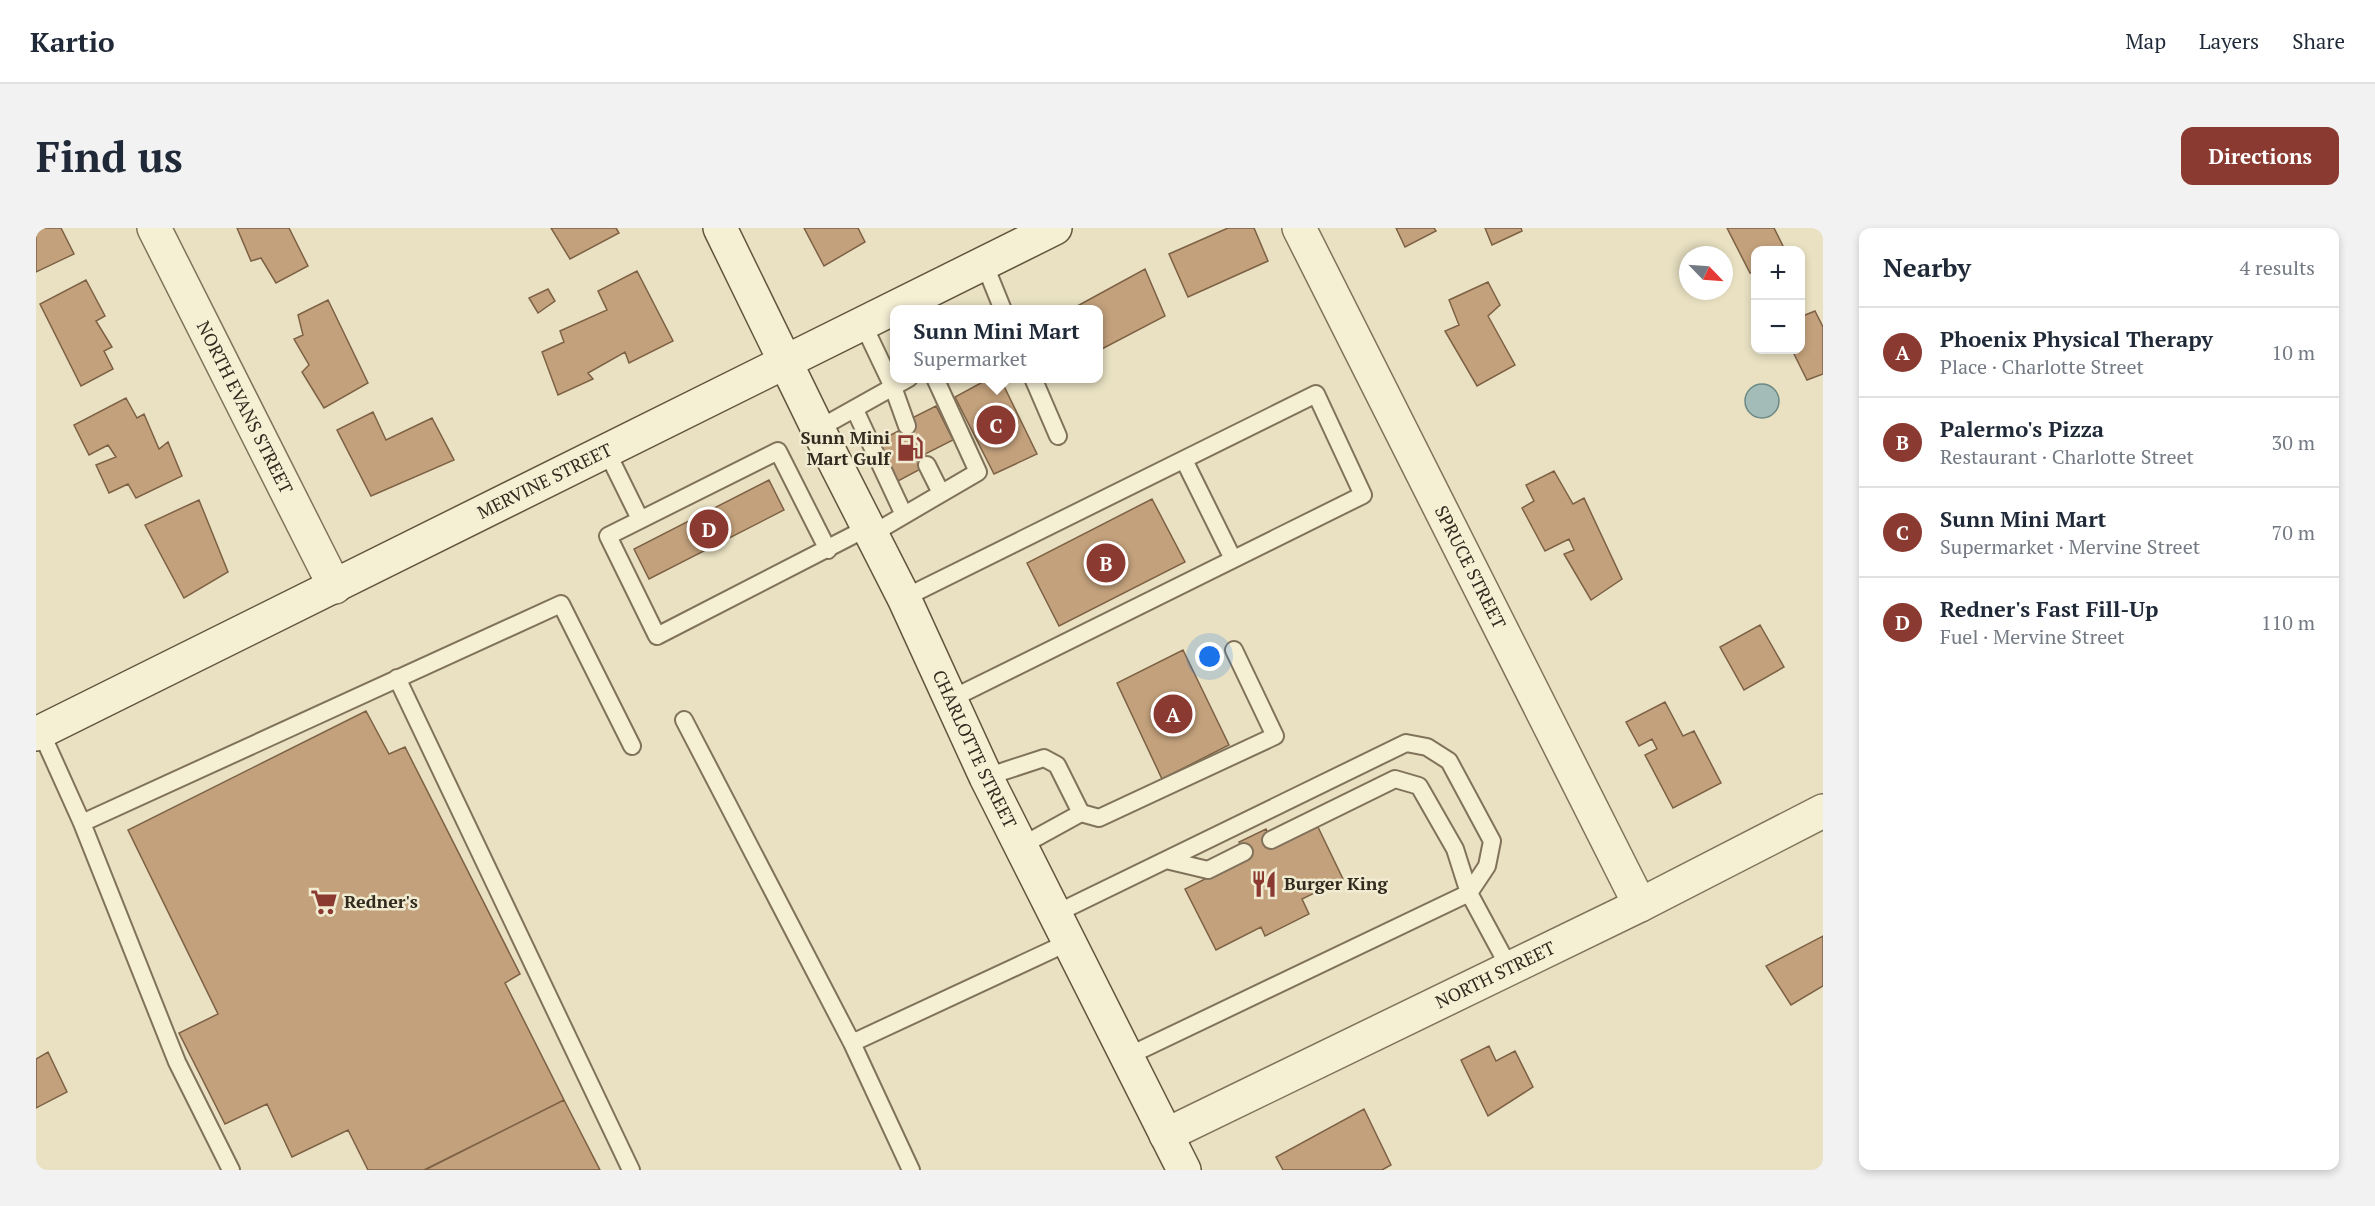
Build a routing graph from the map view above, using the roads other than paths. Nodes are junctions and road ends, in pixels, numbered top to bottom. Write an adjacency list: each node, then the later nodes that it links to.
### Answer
1 (154, 228): 30 (street, NORTH EVANS STREET)
2 (720, 228): 10 (street, CHARLOTTE STREET)
3 (1056, 228): 5 (street, MERVINE STREET)
4 (1299, 228): 47 (street, SPRUCE STREET)
5 (984, 264): 6 (street, MERVINE STREET); 7 (lane)
6 (901, 305)
7 (1001, 305)
8 (890, 311): 9 (street, MERVINE STREET)
9 (863, 324): 10 (street, MERVINE STREET); 11 (lane)
10 (786, 361): 19 (street, CHARLOTTE STREET); 21 (street, MERVINE STREET)
11 (890, 381)
12 (891, 383): 16 (lane)
13 (900, 383): 16 (lane)
14 (937, 383): 24 (lane)
15 (1035, 383): 20 (lane)
16 (893, 387): 17 (lane); 18 (lane)
17 (855, 410): 19 (lane); 25 (lane)
18 (907, 426)
19 (818, 429): 27 (street, CHARLOTTE STREET)
20 (1058, 436)
21 (607, 453): 26 (lane); 30 (street, MERVINE STREET)
22 (1184, 460): 29 (lane); 29 (lane); 31 (lane)
23 (927, 465): 24 (lane)
24 (941, 493): 25 (lane)
25 (904, 515): 27 (lane)
26 (640, 519): 28 (lane); 28 (lane)
27 (871, 531): 28 (lane); 31 (street, CHARLOTTE STREET)
28 (828, 550)
29 (1233, 559): 34 (lane)
30 (335, 587): 36 (street, MERVINE STREET)
31 (904, 598): 34 (street, CHARLOTTE STREET)
32 (1234, 650): 40 (lane)
33 (397, 678): 37 (lane); 41 (lane); 54 (lane)
34 (951, 699): 38 (street, CHARLOTTE STREET)
35 (684, 720): 50 (lane)
36 (38, 733): 41 (lane)
37 (632, 746)
38 (986, 777): 40 (lane); 43 (street, CHARLOTTE STREET)
39 (1823, 811): 47 (street, NORTH STREET)
40 (1081, 813): 43 (lane)
41 (82, 823): 53 (lane)
42 (1271, 840): 46 (lane)
43 (1021, 846): 48 (street, CHARLOTTE STREET)
44 (1244, 852): 45 (lane)
45 (1166, 860): 46 (lane); 48 (lane)
46 (1469, 893): 49 (lane); 51 (lane)
47 (1640, 906): 49 (street, NORTH STREET)
48 (1062, 928): 50 (lane); 51 (street, CHARLOTTE STREET)
49 (1510, 969): 52 (street, NORTH STREET)
50 (852, 1043): 55 (lane)
51 (1126, 1057): 52 (street, CHARLOTTE STREET)
52 (1166, 1135): 56 (street, CHARLOTTE STREET)
53 (231, 1170)
54 (631, 1170)
55 (911, 1170)
56 (1184, 1170)

